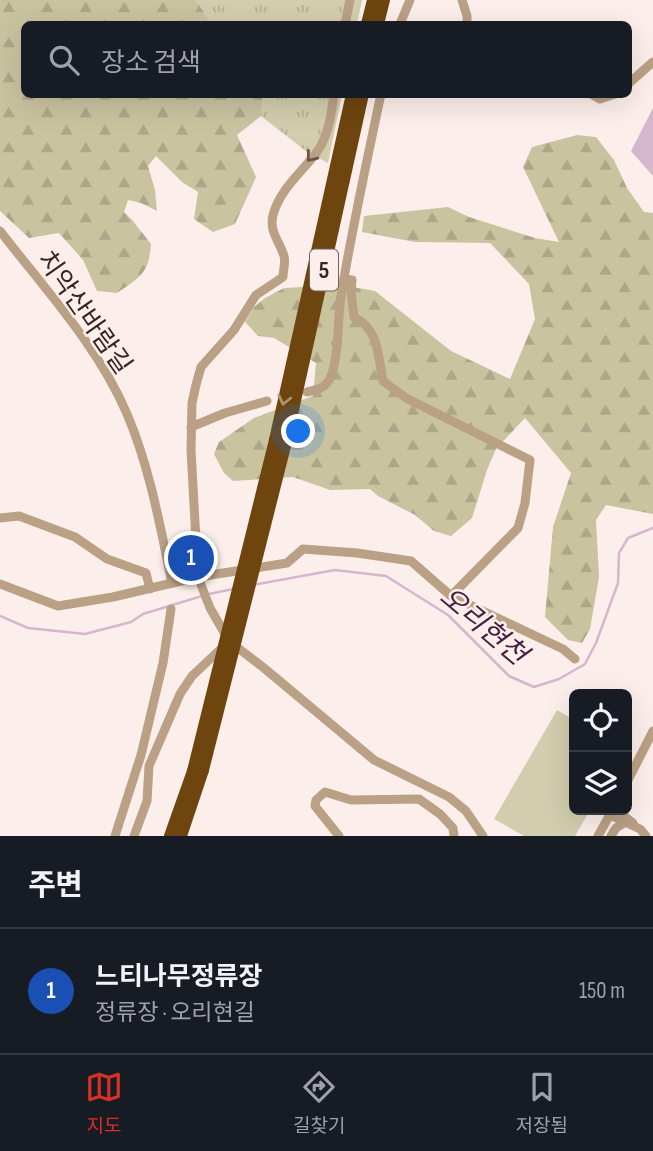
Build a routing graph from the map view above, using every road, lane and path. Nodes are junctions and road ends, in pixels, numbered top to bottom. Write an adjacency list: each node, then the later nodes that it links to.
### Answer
1 (350, 0): 6 (street)
2 (373, 0): 7 (highway)
3 (384, 0): 8 (highway)
4 (410, 0): 9 (street)
5 (462, 0): 10 (street)
6 (346, 21)
7 (368, 21)
8 (379, 21)
9 (401, 21)
10 (467, 21)
11 (653, 62): 12 (street)
12 (632, 80)
13 (334, 98): 21 (street, one-way to 21)
14 (351, 98): 22 (highway, 5, one-way to 22)
15 (362, 98): 22 (highway, 5)
16 (380, 98): 18 (street)
17 (0, 231): 25 (street, 치악산바람길)
18 (344, 279): 19 (street); 28 (street)
19 (307, 392)
20 (267, 401): 21 (street)
21 (191, 427): 24 (street)
22 (280, 443): 33 (highway, 5, bridge)
23 (0, 518): 27 (street)
24 (200, 582): 25 (street); 28 (street); 30 (street)
25 (172, 583): 27 (street)
26 (0, 584): 27 (street)
27 (150, 589)
28 (451, 596): 31 (street)
29 (171, 610): 41 (street)
30 (229, 641): 35 (street); 42 (street)
31 (575, 659)
32 (653, 731): 34 (street)
33 (198, 771): 43 (highway, 5); 44 (highway, 5)
34 (632, 772)
35 (425, 785): 36 (street); 47 (street)
36 (419, 799): 45 (street); 46 (street)
37 (610, 815): 39 (street); 48 (street); 49 (street)
38 (624, 815): 40 (street)
39 (624, 823): 40 (street); 50 (street)
40 (643, 832)
41 (115, 836)
42 (134, 836)
43 (170, 836)
44 (181, 836)
45 (339, 836)
46 (454, 836)
47 (483, 836)
48 (598, 836)
49 (605, 836)
50 (611, 836)

